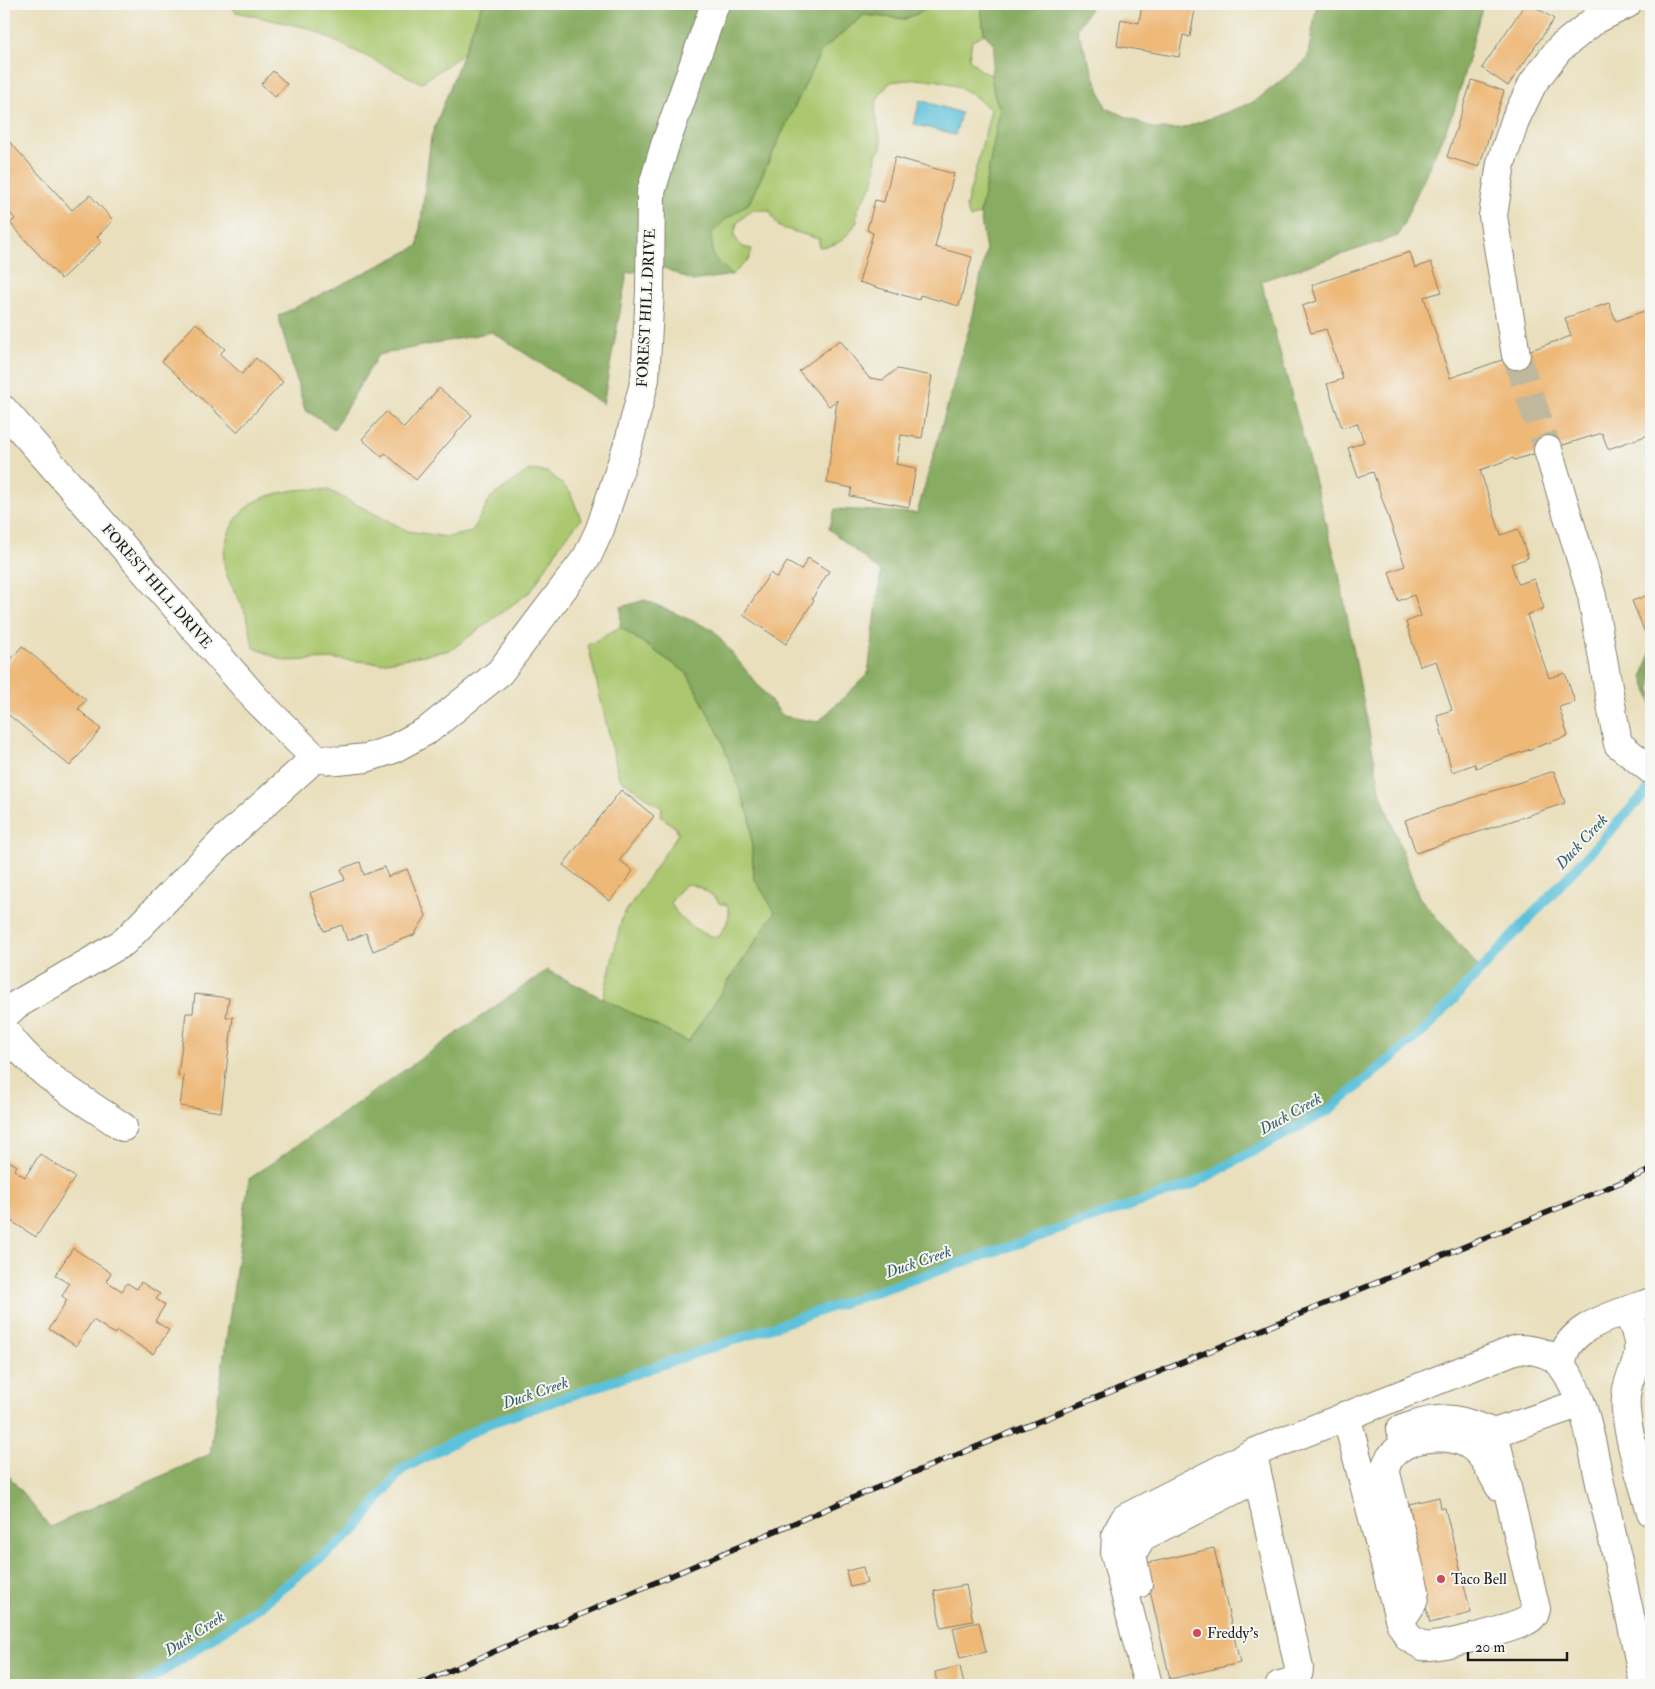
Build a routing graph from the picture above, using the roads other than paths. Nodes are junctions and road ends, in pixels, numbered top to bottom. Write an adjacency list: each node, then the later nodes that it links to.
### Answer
1 (715, 4): 6 (street, FOREST HILL DRIVE)
2 (1626, 4): 3 (street)
3 (1516, 355)
4 (4, 410): 6 (street, FOREST HILL DRIVE)
5 (1548, 450): 7 (street)
6 (315, 758): 8 (street)
7 (1651, 770)
8 (4, 1016)
9 (4, 1029): 10 (street)
10 (123, 1127)
11 (1639, 1306): 12 (street); 18 (street)
12 (1562, 1365): 13 (street); 14 (street)
13 (1582, 1403): 15 (street); 24 (street)
14 (1346, 1415): 16 (street); 17 (street)
15 (1494, 1433): 16 (street); 19 (street)
16 (1360, 1463): 20 (street)
17 (1255, 1465): 21 (street); 22 (street); 23 (street)
18 (1651, 1512)
19 (1517, 1524): 20 (street); 20 (street)
20 (1400, 1622)
21 (1284, 1684)
22 (1148, 1685)
23 (1162, 1685)
24 (1644, 1685)

